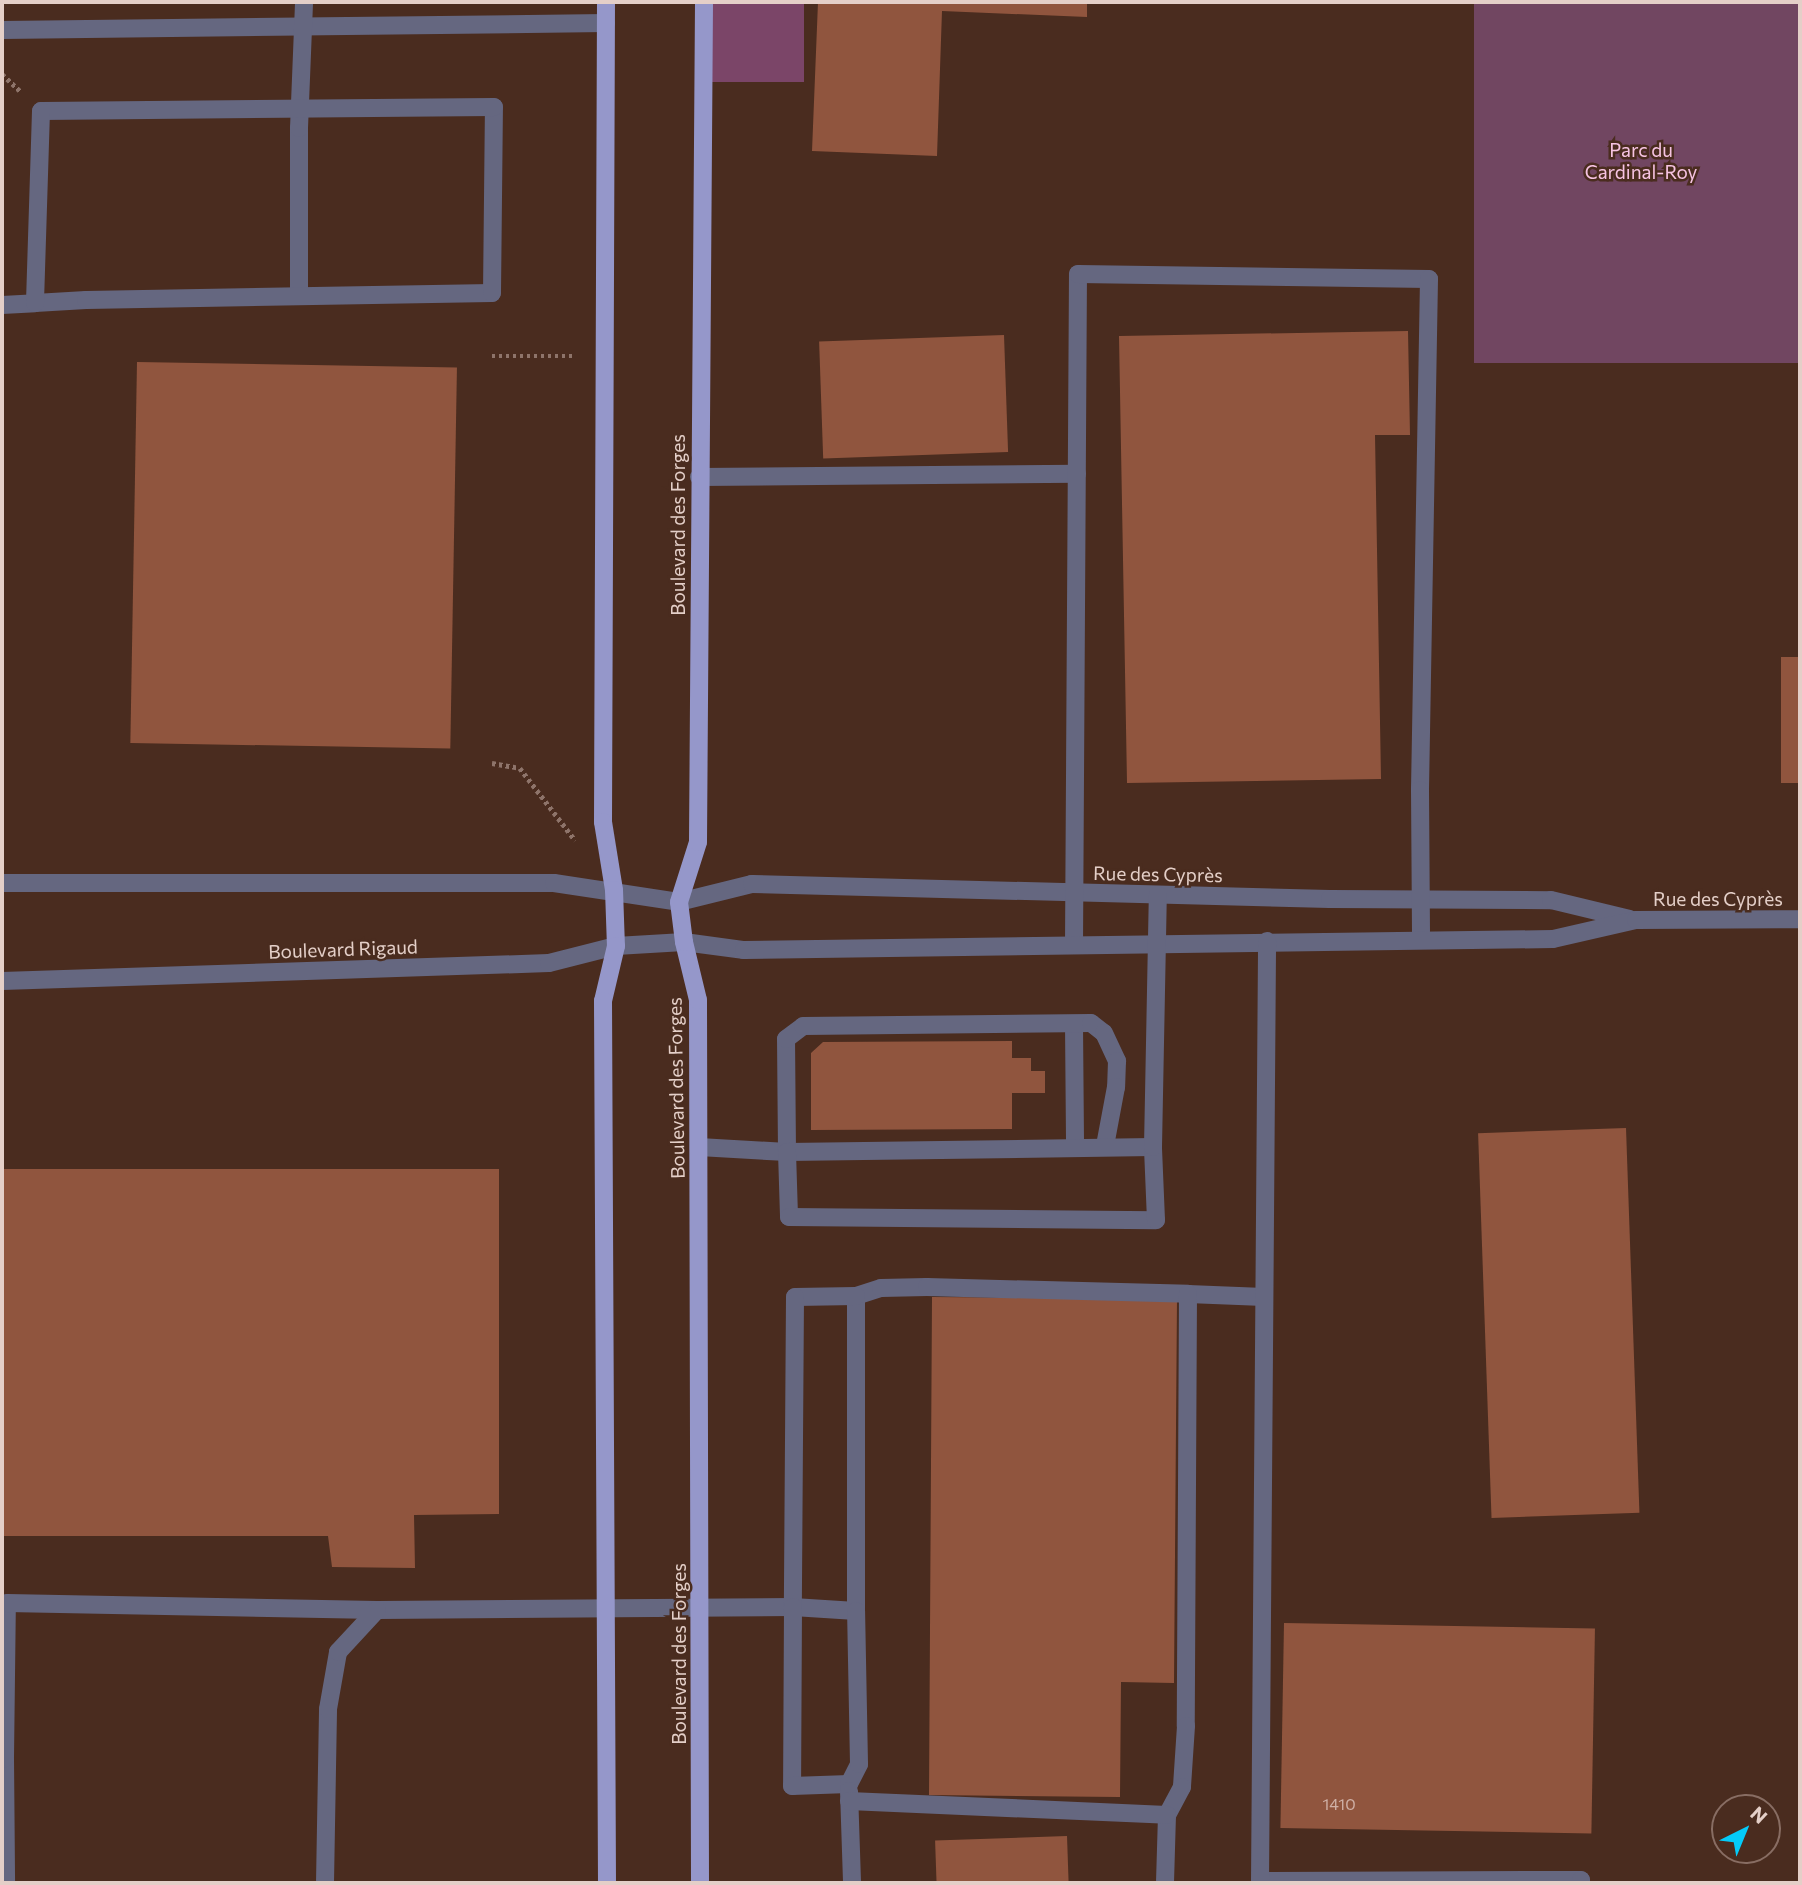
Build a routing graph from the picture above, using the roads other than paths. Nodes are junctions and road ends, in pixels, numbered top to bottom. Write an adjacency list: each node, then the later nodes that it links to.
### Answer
1 (304, 2): 5 (street)
2 (606, 2): 4 (main road)
3 (704, 2): 12 (main road, Boulevard des Forges)
4 (606, 23): 5 (street); 14 (main road)
5 (303, 27): 6 (street); 7 (street)
6 (2, 30)
7 (300, 108): 8 (street); 8 (street); 9 (street)
8 (299, 296): 9 (street)
9 (35, 303): 10 (street)
10 (2, 305)
11 (1077, 474): 12 (street); 15 (street); 17 (street)
12 (699, 477): 18 (main road, Boulevard des Forges)
13 (2, 883): 14 (street)
14 (614, 890): 18 (street); 26 (main road)
15 (1074, 893): 16 (street, Rue des Cyprès); 18 (street, Rue des Cyprès); 25 (street)
16 (1158, 895): 17 (street, Rue des Cyprès); 24 (street)
17 (1420, 899): 20 (street, Rue des Cyprès); 21 (street)
18 (679, 902): 22 (main road, Boulevard des Forges)
19 (1800, 919): 20 (street, Rue des Cyprès)
20 (1636, 920): 21 (street, Rue des Cyprès)
21 (1421, 940): 23 (street, Rue des Cyprès)
22 (684, 942): 25 (street, Rue des Cyprès); 26 (street, Boulevard Rigaud); 31 (main road, Boulevard des Forges)
23 (1267, 942): 24 (street, Rue des Cyprès); 36 (street)
24 (1157, 943): 25 (street, Rue des Cyprès); 32 (street)
25 (1074, 944)
26 (616, 946): 27 (street, Boulevard Rigaud); 38 (main road)
27 (2, 981)
28 (1074, 1025): 29 (street); 30 (street); 33 (street)
29 (1075, 1146): 30 (street); 33 (street)
30 (1105, 1146): 32 (street)
31 (699, 1147): 33 (street); 39 (main road, Boulevard des Forges)
32 (1153, 1147): 33 (street)
33 (787, 1152)
34 (1188, 1294): 35 (street); 36 (street); 44 (street)
35 (856, 1296): 37 (street); 41 (street)
36 (1264, 1297): 45 (street)
37 (793, 1607): 39 (street); 41 (street); 43 (street)
38 (606, 1609): 39 (street); 40 (street); 49 (main road)
39 (700, 1609): 50 (main road, Boulevard des Forges)
40 (377, 1610): 42 (street); 48 (street)
41 (856, 1611): 43 (street)
42 (3, 1759): 47 (street)
43 (849, 1793): 44 (street); 51 (street)
44 (1167, 1815): 52 (street)
45 (1260, 1882): 46 (street)
46 (1581, 1882)
47 (6, 1883)
48 (325, 1883)
49 (607, 1883)
50 (700, 1883)
51 (852, 1883)
52 (1164, 1883)

